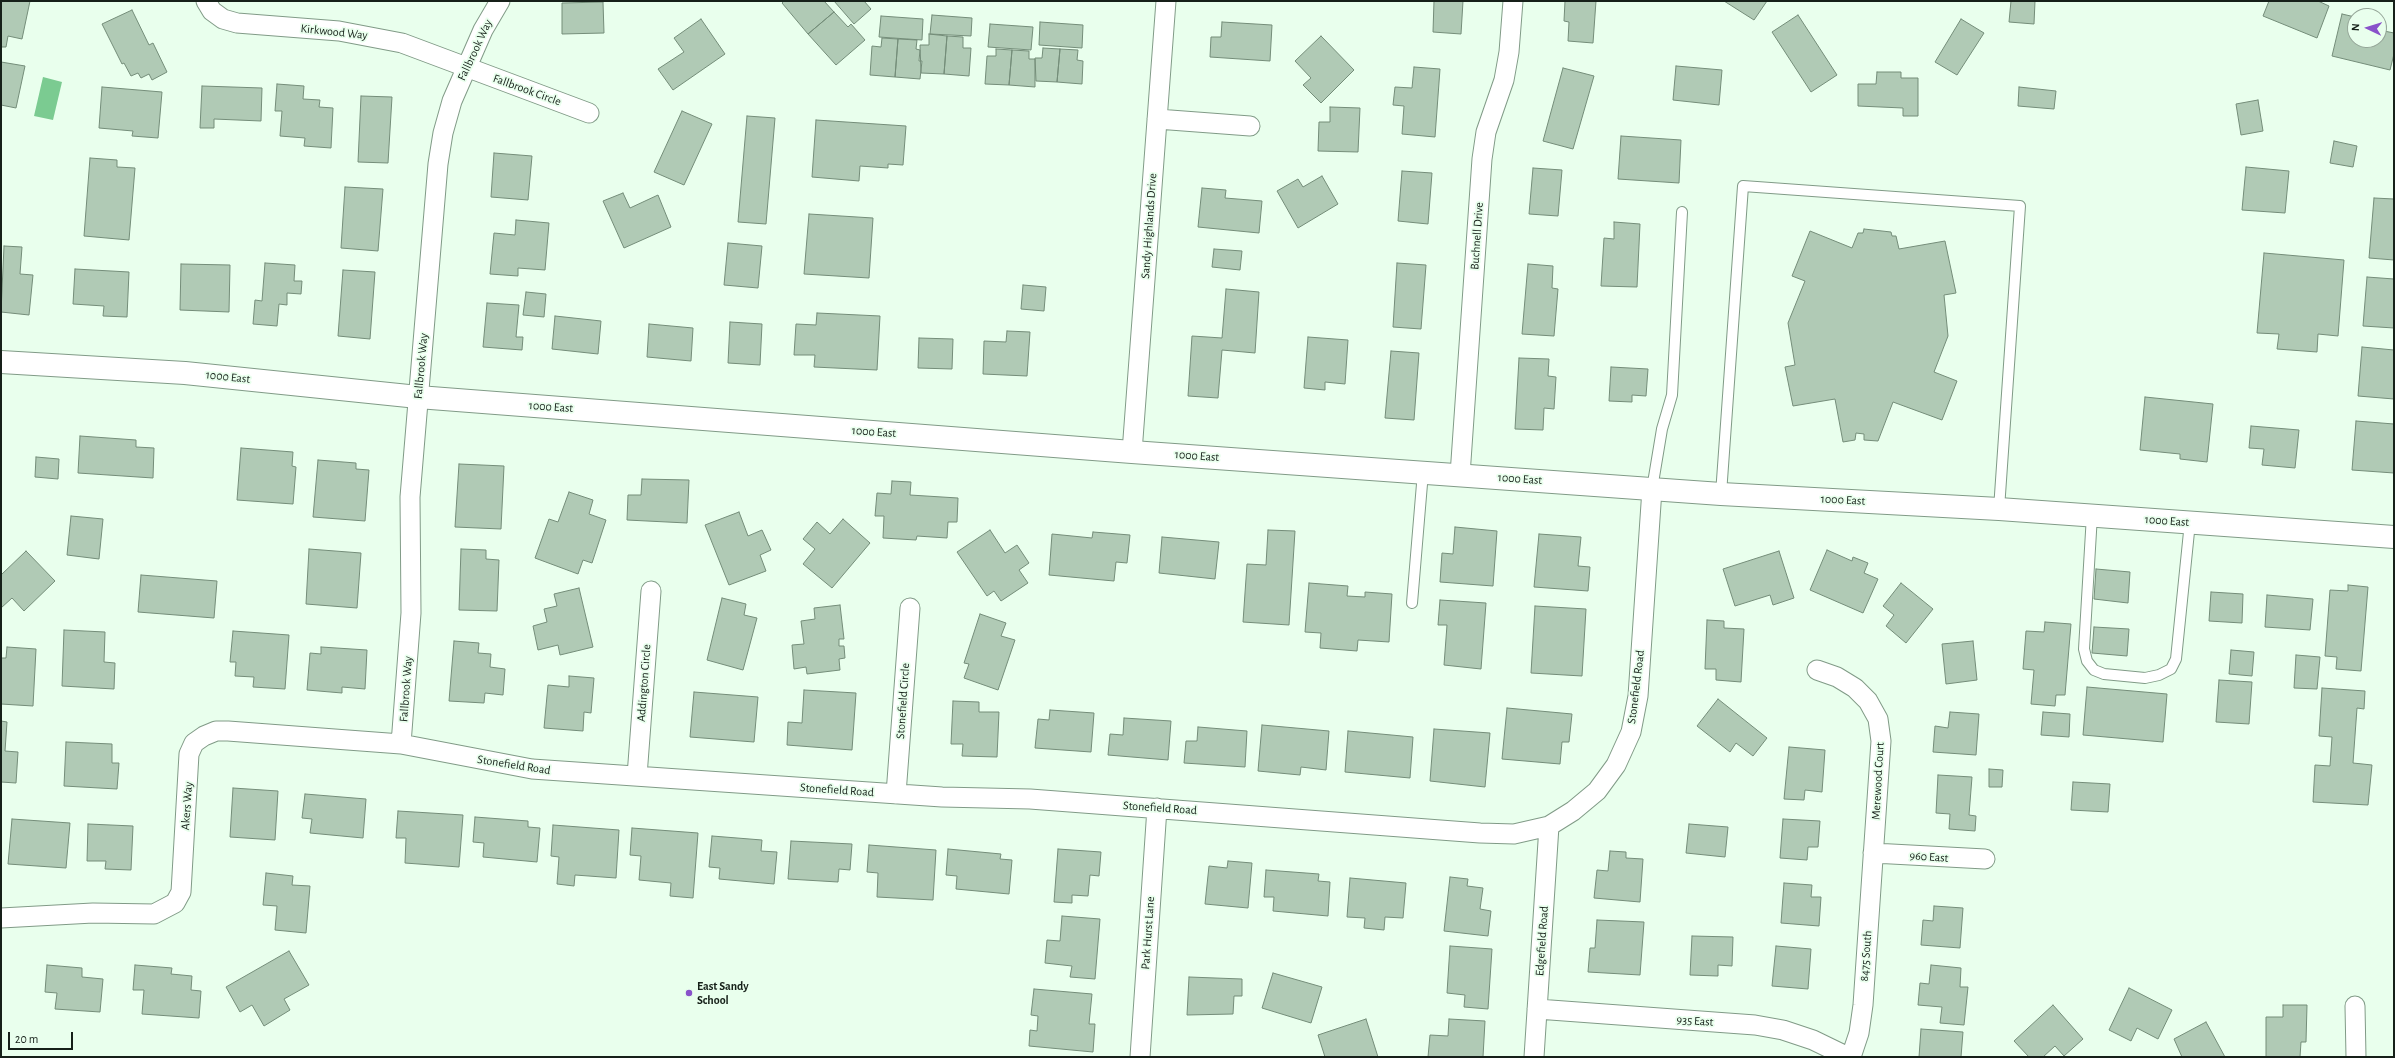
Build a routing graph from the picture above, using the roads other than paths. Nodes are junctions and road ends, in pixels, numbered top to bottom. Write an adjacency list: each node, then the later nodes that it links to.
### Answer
1 (206, 1): 5 (street, Kirkwood Way)
2 (500, 1): 5 (street, Fallbrook Way)
3 (1166, 1): 7 (street, Sandy Highlands Drive)
4 (1513, 1): 14 (street, Buchnell Drive)
5 (465, 68): 6 (street, Fallbrook Circle); 11 (street, Fallbrook Way)
6 (589, 113)
7 (1157, 120): 8 (street); 12 (street, Sandy Highlands Drive)
8 (1250, 126)
9 (1682, 212): 15 (lane)
10 (1, 362): 11 (street, 1000 East)
11 (418, 397): 12 (street, 1000 East); 25 (street, Fallbrook Way)
12 (1132, 452): 13 (street, 1000 East)
13 (1423, 472): 14 (street, 1000 East); 22 (lane)
14 (1460, 474): 15 (street, 1000 East)
15 (1652, 489): 16 (street, 1000 East); 29 (street, Stonefield Road)
16 (1721, 494): 17 (street, 1000 East); 17 (lane)
17 (1999, 509): 18 (street, 1000 East)
18 (2092, 516): 19 (street, 1000 East); 19 (lane)
19 (2190, 522): 20 (street, 1000 East)
20 (2394, 537)
21 (651, 591): 26 (street, Addington Circle)
22 (1412, 603)
23 (910, 608): 27 (street, Stonefield Circle)
24 (1817, 670): 30 (street, Merewood Court)
25 (401, 744): 26 (street, Stonefield Road); 32 (street, Akers Way)
26 (637, 776): 27 (street, Stonefield Road)
27 (896, 794): 28 (street, Stonefield Road)
28 (1157, 808): 29 (street, Stonefield Road); 35 (street, Park Hurst Lane)
29 (1549, 826): 34 (street, Edgefield Road)
30 (1873, 854): 31 (street, 960 East); 37 (street, 8475 South)
31 (1984, 859)
32 (1, 918)
33 (2355, 1006): 38 (street)
34 (1537, 1009): 36 (street, Edgefield Road); 37 (street, 935 East)
35 (1140, 1057)
36 (1534, 1057)
37 (1849, 1057)
38 (2356, 1057)

